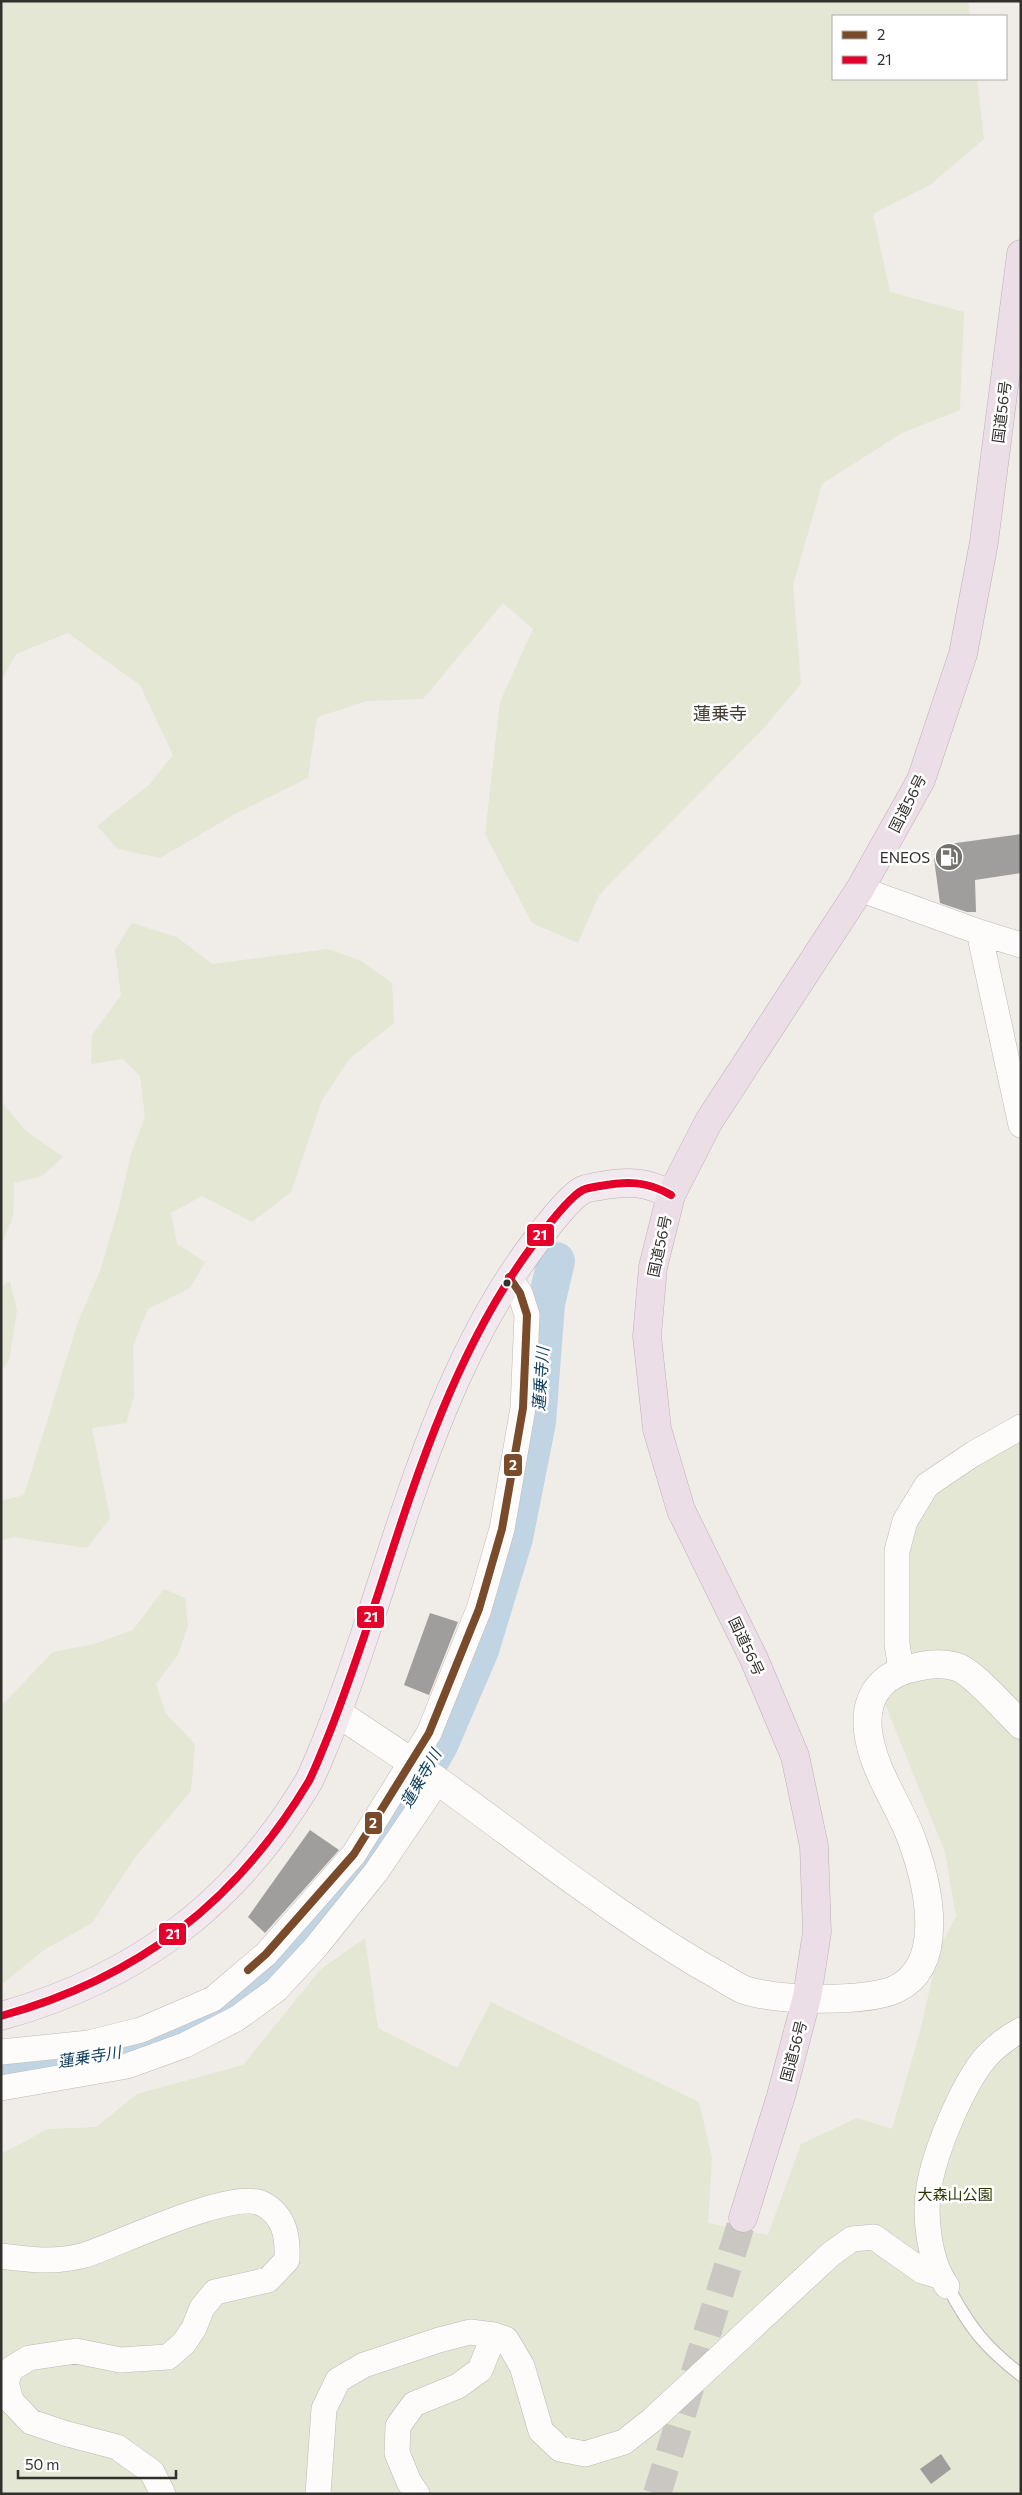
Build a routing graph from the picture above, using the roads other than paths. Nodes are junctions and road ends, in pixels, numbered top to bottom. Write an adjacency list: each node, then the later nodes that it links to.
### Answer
1 (1021, 254): 2 (highway, 国道56号)
2 (860, 889): 3 (street); 6 (highway, 国道56号)
3 (979, 932): 4 (street); 5 (street)
4 (1021, 945)
5 (1021, 1125)
6 (671, 1195): 7 (main road); 14 (highway, 国道56号)
7 (509, 1277): 10 (main road); 12 (street)
8 (1021, 1427): 9 (street)
9 (901, 1670): 11 (street); 14 (street)
10 (338, 1713): 12 (street); 15 (main road)
11 (1021, 1724)
12 (410, 1762): 13 (street); 17 (street)
13 (438, 1781): 14 (street); 18 (street)
14 (807, 1997): 19 (highway, 国道56号)
15 (1, 2016)
16 (1021, 2030): 21 (street)
17 (1, 2052)
18 (1, 2088)
19 (743, 2218)
20 (1, 2256): 24 (street)
21 (944, 2281): 22 (street); 23 (lane)
22 (494, 2335): 25 (street); 26 (street)
23 (1021, 2375)
24 (163, 2494)
25 (318, 2494)
26 (417, 2494)

